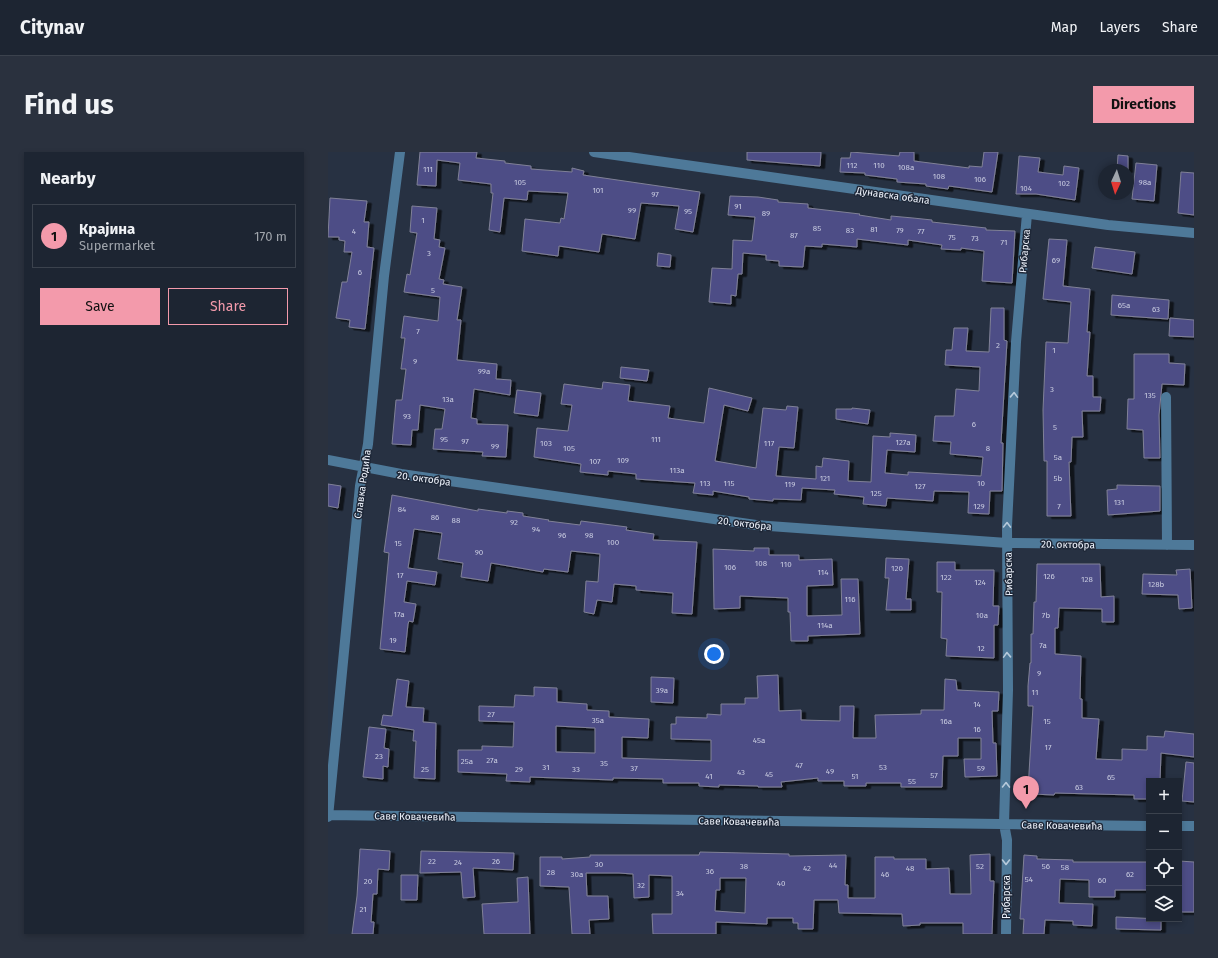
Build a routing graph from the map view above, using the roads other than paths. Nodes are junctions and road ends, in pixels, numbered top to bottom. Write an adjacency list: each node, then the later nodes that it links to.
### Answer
1 (400, 152): 7 (street, Славка Родића)
2 (594, 152): 3 (street, Дунавска обала)
3 (1027, 214): 4 (street, Дунавска обала); 8 (street, Рибарска, one-way to 3)
4 (1194, 233)
5 (1166, 397): 9 (street)
6 (328, 460): 7 (street, 20. октобра)
7 (363, 467): 8 (street, 20. октобра); 11 (street, Славка Родића)
8 (1007, 543): 9 (street, 20. октобра); 12 (street, Рибарска, one-way to 8)
9 (1166, 544): 10 (street, 20. октобра)
10 (1194, 545)
11 (328, 815): 12 (street, Саве Ковачевића)
12 (1004, 824): 13 (street, Саве Ковачевића); 16 (street, Рибарска, one-way to 16)
13 (1146, 826)
14 (1182, 826): 15 (street)
15 (1194, 826)
16 (1006, 934)

